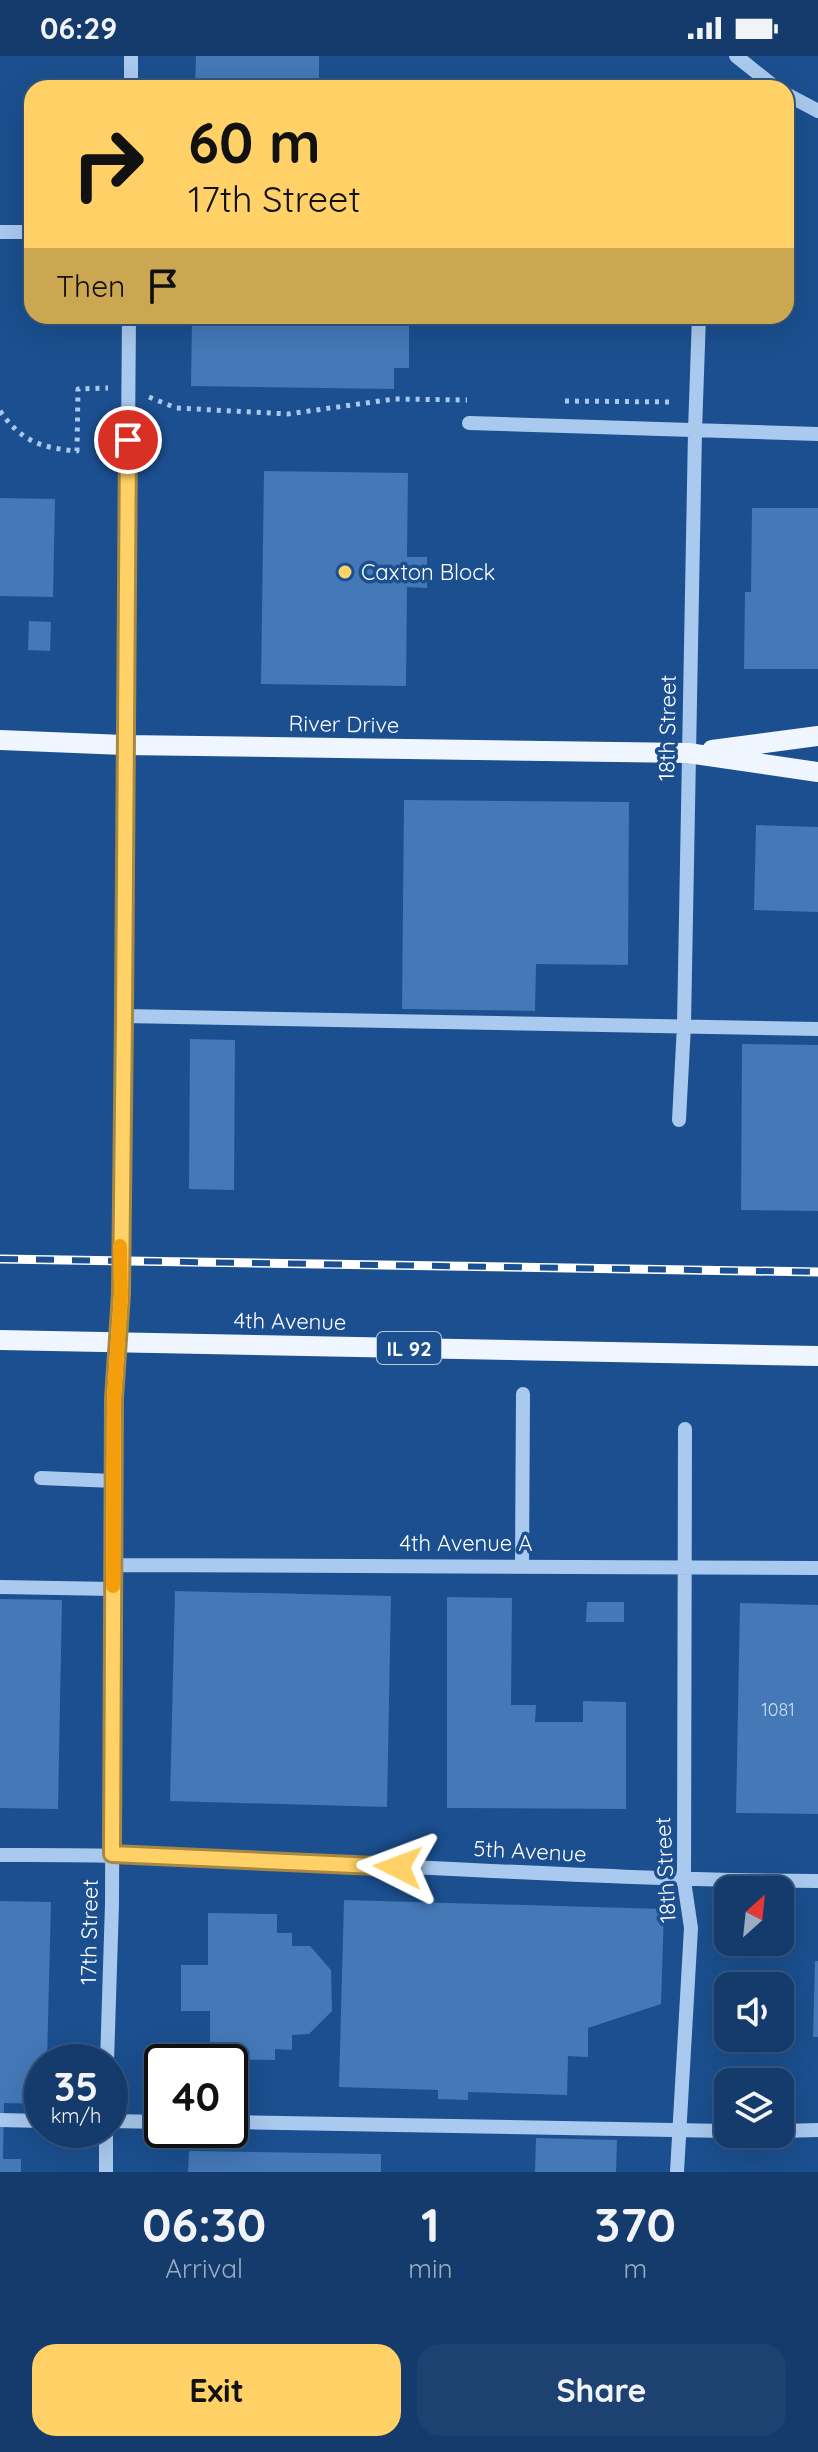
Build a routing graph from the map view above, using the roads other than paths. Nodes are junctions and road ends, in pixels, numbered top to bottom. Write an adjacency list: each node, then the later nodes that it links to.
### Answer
1 (131, 56): 3 (street)
2 (736, 56): 4 (street)
3 (131, 80)
4 (766, 80)
5 (794, 98): 6 (street)
6 (818, 111)
7 (0, 232): 8 (street)
8 (24, 232)
9 (129, 324): 16 (street, 17th Street)
10 (699, 324): 12 (street, 18th Street)
11 (469, 423): 12 (street)
12 (695, 431): 13 (street); 17 (street, 18th Street)
13 (818, 434)
14 (818, 736): 17 (main road, River Drive)
15 (0, 740): 16 (main road, River Drive)
16 (124, 745): 17 (main road, River Drive); 19 (street, 17th Street)
17 (688, 753): 18 (main road, River Drive); 20 (street, 18th Street)
18 (818, 772)
19 (124, 1016): 20 (street); 24 (street, 17th Street)
20 (684, 1025): 21 (street); 22 (street, 18th Street)
21 (818, 1029)
22 (679, 1120)
23 (0, 1340): 24 (main road, 4th Avenue / IL 92)
24 (117, 1342): 25 (main road, 4th Avenue / IL 92); 29 (street, 17th Street)
25 (818, 1356)
26 (523, 1394): 31 (street)
27 (685, 1429): 32 (street, 18th Street)
28 (41, 1478): 29 (street)
29 (114, 1481): 30 (street, 17th Street)
30 (114, 1565): 31 (street, 4th Avenue A); 35 (street, 17th Street)
31 (522, 1565): 32 (street, 4th Avenue A)
32 (683, 1566): 33 (street, 4th Avenue A); 38 (street, 18th Street)
33 (818, 1568)
34 (0, 1587): 35 (street)
35 (113, 1589): 36 (street, 17th Street)
36 (112, 1854): 37 (street, 5th Avenue); 38 (street, 5th Avenue); 40 (street, 17th Street)
37 (0, 1855)
38 (684, 1881): 39 (street, 5th Avenue); 44 (street, 18th Street)
39 (818, 1881)
40 (107, 2044)
41 (0, 2120): 42 (street)
42 (24, 2121)
43 (248, 2122): 44 (street)
44 (679, 2130): 46 (street); 50 (street, 18th Street)
45 (818, 2130): 47 (street)
46 (714, 2131)
47 (794, 2131)
48 (106, 2148): 49 (street)
49 (106, 2172)
50 (677, 2172)

